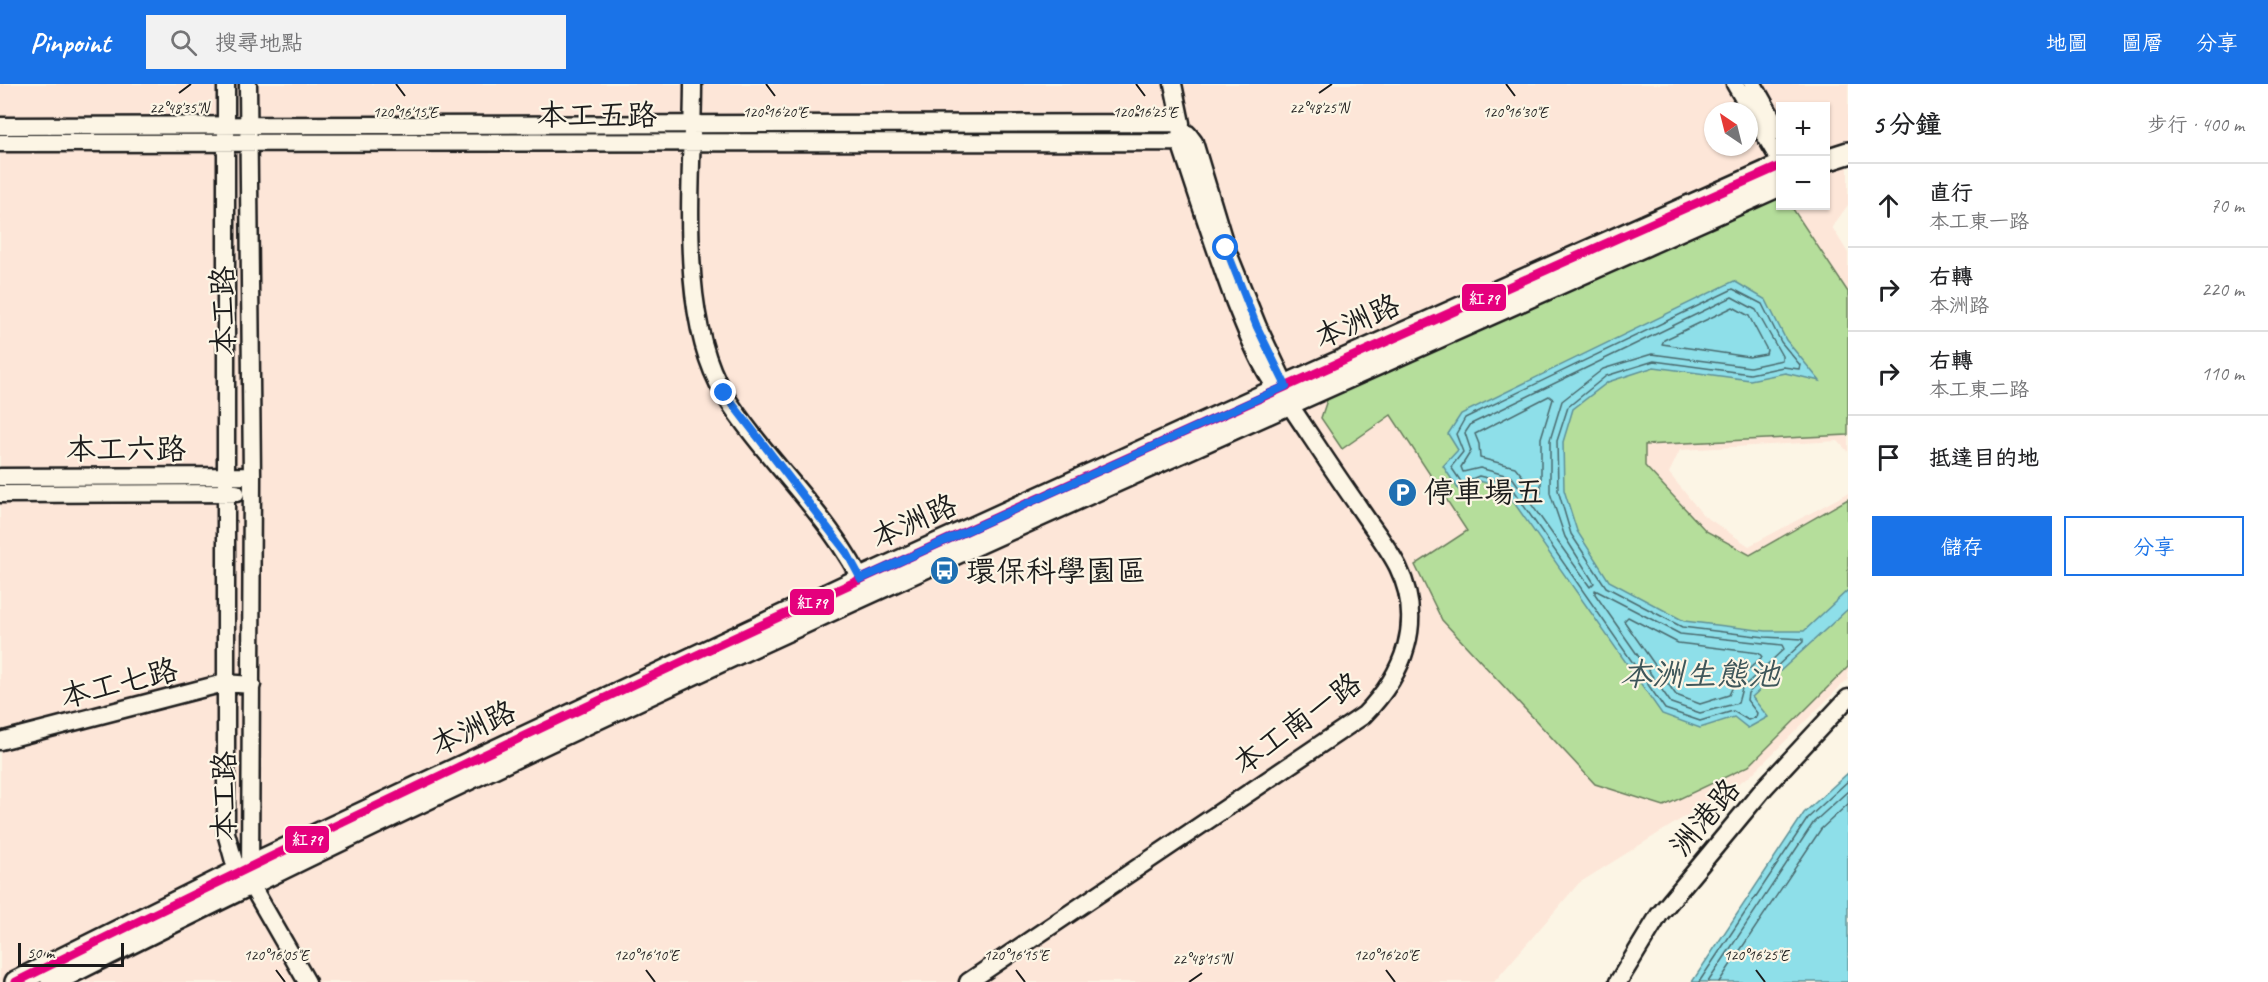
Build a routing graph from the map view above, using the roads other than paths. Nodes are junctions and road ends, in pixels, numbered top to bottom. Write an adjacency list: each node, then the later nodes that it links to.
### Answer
1 (226, 84): 11 (street, 本工路)
2 (248, 84): 10 (street, 本工路)
3 (693, 84): 12 (street)
4 (1173, 84): 7 (street, 本工南一路)
5 (1736, 84): 17 (street)
6 (1752, 84): 8 (street)
7 (1181, 123): 12 (street, 本工五路); 13 (street, 本工南一路)
8 (1776, 125)
9 (0, 126): 11 (street, 本工五路)
10 (249, 126): 11 (street, 本工五路); 12 (street, 本工五路); 15 (street, 本工路)
11 (226, 134): 14 (street, 本工五路); 15 (street, 本工五路); 22 (street, 本工路)
12 (693, 134): 13 (street, 本工五路); 15 (street, 本工五路); 28 (street)
13 (1187, 142): 21 (street, 本工南一路)
14 (0, 143)
15 (249, 143): 23 (street, 本工路)
16 (1848, 153): 18 (main road)
17 (1777, 156)
18 (1830, 159)
19 (1776, 168): 21 (main road, 本洲路)
20 (1776, 186): 21 (main road, 本洲路)
21 (1283, 393): 28 (main road, 本洲路); 37 (street, 本工南一路)
22 (226, 476): 23 (street, 本工六路); 24 (street, 本工六路); 25 (street, 本工路)
23 (252, 476): 26 (street, 本工路)
24 (0, 477)
25 (226, 493): 26 (street, 本工六路); 27 (street, 本工六路); 29 (street, 本工路)
26 (251, 493): 30 (street, 本工路)
27 (0, 494)
28 (864, 586): 33 (main road, 本洲路)
29 (224, 684): 30 (street, 本工七路); 32 (street, 本工七路); 33 (street, 本工路)
30 (252, 685): 33 (street, 本工路)
31 (1848, 698): 38 (street, 洲港路)
32 (0, 741)
33 (246, 873): 34 (main road, 本洲路); 35 (main road, 本洲路); 36 (street)
34 (16, 982)
35 (52, 982)
36 (307, 982)
37 (968, 982)
38 (1618, 982)

